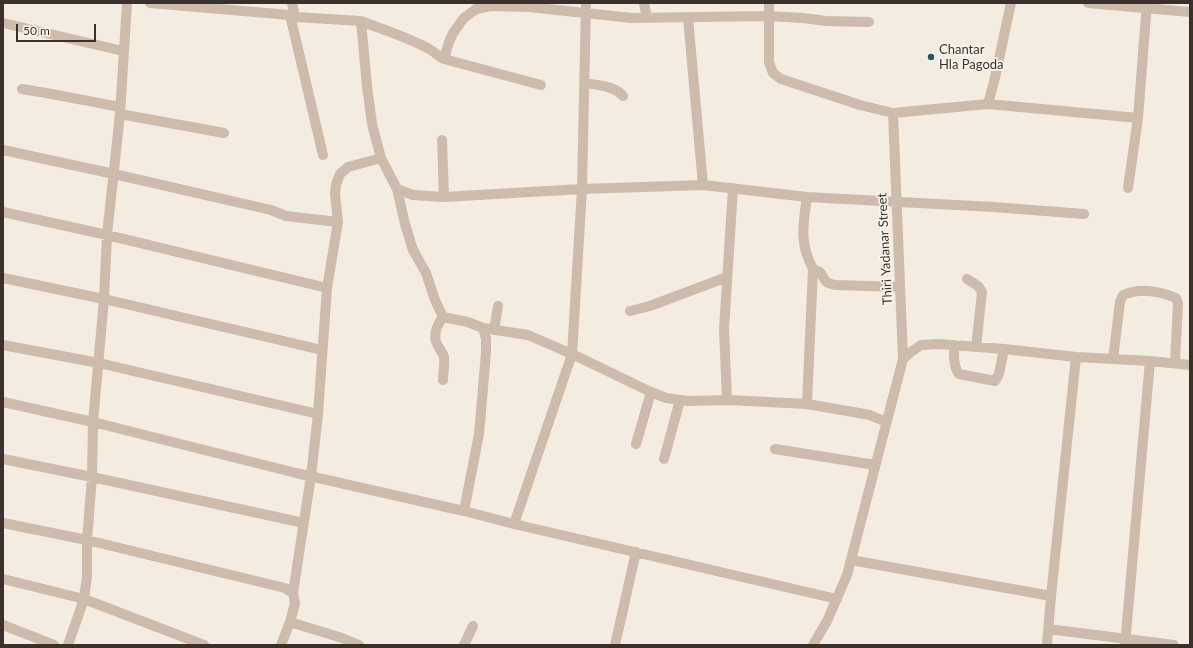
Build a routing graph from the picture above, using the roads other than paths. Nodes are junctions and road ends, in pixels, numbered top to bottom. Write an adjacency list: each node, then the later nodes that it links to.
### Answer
1 (127, 3): 20 (street)
2 (150, 3): 13 (street)
3 (292, 3): 13 (street)
4 (586, 3): 12 (street)
5 (644, 3): 15 (street)
6 (768, 3): 14 (street)
7 (1011, 3): 26 (street)
8 (1088, 3): 10 (street)
9 (484, 5): 12 (street); 21 (street)
10 (1146, 5): 11 (street); 29 (street)
11 (1190, 12)
12 (586, 14): 15 (street); 22 (street)
13 (292, 16): 17 (street); 33 (street)
14 (768, 16): 16 (street); 18 (street); 28 (street)
15 (647, 18): 16 (street)
16 (688, 18): 36 (street)
17 (361, 21): 21 (street); 34 (street)
18 (869, 22)
19 (3, 23): 20 (street)
20 (123, 51): 27 (street)
21 (444, 59): 23 (street)
22 (585, 83): 25 (street); 40 (street)
23 (541, 85)
24 (22, 89): 27 (street)
25 (623, 96)
26 (988, 104): 28 (street); 29 (street)
27 (120, 111): 30 (street); 35 (street)
28 (893, 113): 43 (street, Thiri Yadanar Street)
29 (1138, 118): 38 (street)
30 (224, 133)
31 (442, 140): 41 (street)
32 (3, 150): 35 (street)
33 (323, 155)
34 (381, 158): 39 (street); 46 (street)
35 (114, 174): 46 (street); 47 (street)
36 (703, 185): 37 (street); 40 (street)
37 (733, 188): 42 (street); 49 (street)
38 (1128, 188)
39 (397, 189): 41 (street); 57 (street)
40 (582, 189): 41 (street); 65 (street)
41 (444, 197)
42 (807, 197): 43 (street); 48 (street)
43 (896, 202): 45 (street); 52 (street, Thiri Yadanar Street)
44 (3, 212): 47 (street)
45 (1084, 214)
46 (338, 222): 53 (street)
47 (107, 235): 53 (street); 54 (street)
48 (813, 269): 52 (street); 78 (street)
49 (727, 277): 56 (street); 76 (street)
50 (3, 278): 54 (street)
51 (967, 279): 62 (street)
52 (900, 287): 67 (street, Thiri Yadanar Street)
53 (327, 288): 64 (street)
54 (104, 299): 64 (street); 70 (street)
55 (498, 306): 59 (street)
56 (630, 311)
57 (444, 317): 58 (street); 73 (street)
58 (484, 328): 59 (street); 89 (street)
59 (494, 330): 65 (street)
60 (3, 345): 70 (street)
61 (954, 345): 62 (street); 63 (street); 67 (street)
62 (976, 347): 63 (street)
63 (1004, 349): 66 (street)
64 (322, 350): 79 (street)
65 (572, 354): 74 (street); 92 (street)
66 (1076, 358): 68 (street); 98 (street)
67 (903, 359): 81 (street, Thiri Yadanar Street)
68 (1114, 359): 69 (street); 71 (street)
69 (1150, 361): 71 (street); 105 (street)
70 (99, 363): 79 (street); 80 (street)
71 (1175, 363): 72 (street)
72 (1190, 365)
73 (443, 380)
74 (651, 392): 75 (street); 82 (street)
75 (680, 400): 76 (street); 85 (street)
76 (727, 400): 78 (street)
77 (3, 402): 80 (street)
78 (807, 404): 81 (street)
79 (318, 414): 87 (street)
80 (93, 422): 87 (street); 88 (street)
81 (886, 422): 86 (street, Thiri Yadanar Street)
82 (636, 444)
83 (774, 450): 86 (street)
84 (3, 459): 88 (street)
85 (664, 459)
86 (875, 465): 95 (street, Thiri Yadanar Street)
87 (311, 476): 89 (street); 91 (street)
88 (92, 477): 91 (street); 93 (street)
89 (464, 511): 92 (street)
90 (3, 523): 93 (street)
91 (304, 523): 97 (street)
92 (514, 524): 94 (street)
93 (87, 540): 97 (street); 99 (street)
94 (636, 552): 100 (street); 112 (street)
95 (851, 560): 98 (street); 100 (street, Thiri Yadanar Street)
96 (3, 578): 99 (street)
97 (293, 592): 101 (street)
98 (1050, 596): 104 (street)
99 (84, 599): 107 (street); 108 (street)
100 (837, 599): 113 (street, Thiri Yadanar Street)
101 (290, 622): 109 (street); 110 (street)
102 (3, 625): 106 (street)
103 (473, 626): 111 (street)
104 (1048, 629): 105 (street); 114 (street)
105 (1125, 642): 115 (street)
106 (54, 645)
107 (68, 645)
108 (204, 645)
109 (281, 645)
110 (359, 645)
111 (464, 645)
112 (615, 645)
113 (813, 645)
114 (1047, 645)
115 (1174, 645)

